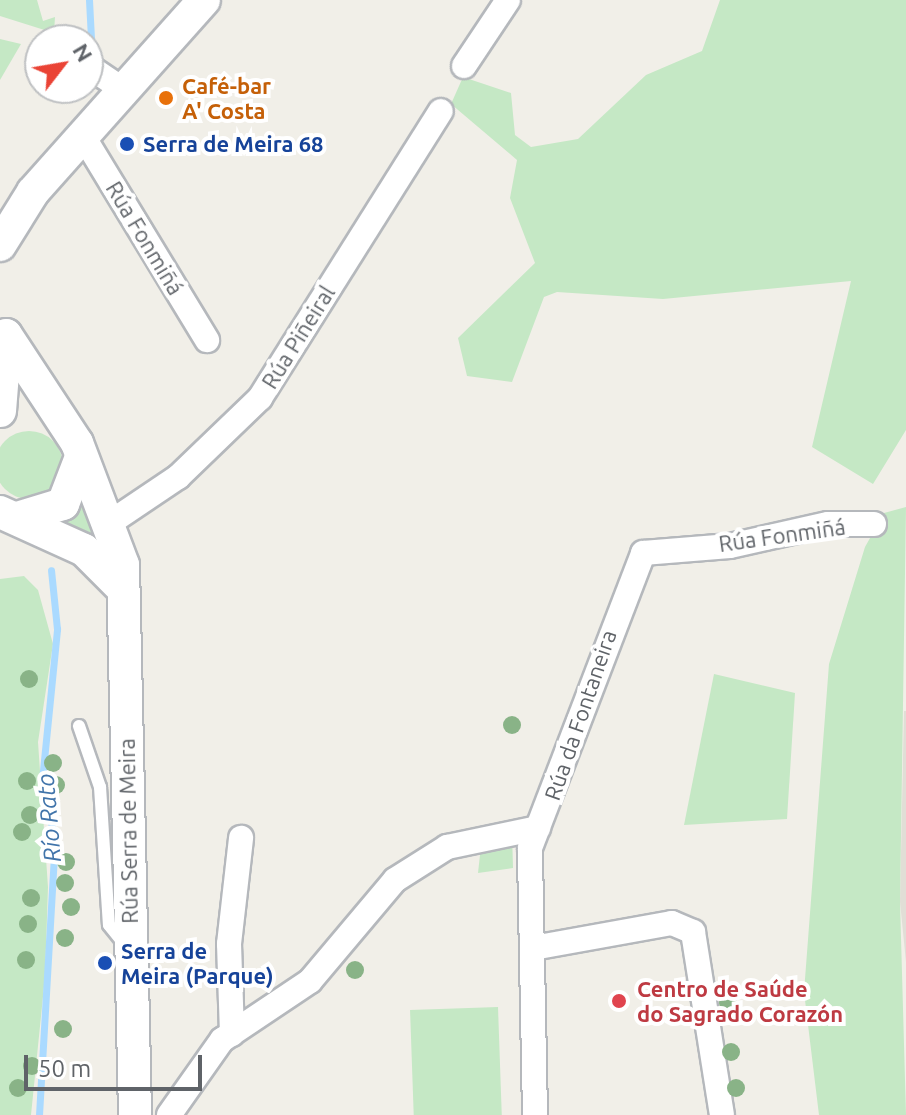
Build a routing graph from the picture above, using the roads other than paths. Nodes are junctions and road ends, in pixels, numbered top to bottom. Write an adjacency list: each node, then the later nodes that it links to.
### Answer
1 (204, 0): 5 (street)
2 (508, 0): 3 (street)
3 (464, 66)
4 (104, 77): 5 (street)
5 (125, 91): 7 (street)
6 (441, 111): 15 (street, Rúa Piñeiral)
7 (83, 136): 8 (street); 10 (street, Rúa Fonmiñá)
8 (0, 245)
9 (3, 324): 11 (street, Rúa Serra de Meira); 12 (street, Rúa Serra de Meira)
10 (207, 340)
11 (0, 412): 12 (street, Rúa Serra de Meira)
12 (60, 420): 13 (street, Rúa Serra de Meira)
13 (81, 457): 14 (street); 15 (street, Rúa Serra de Meira)
14 (9, 515): 18 (street)
15 (111, 522): 18 (street, Rúa Serra de Meira)
16 (874, 524): 17 (street, Rúa Fonmiñá)
17 (643, 553): 20 (street, Rúa da Fontaneira)
18 (122, 588): 23 (street, Rúa Serra de Meira)
19 (79, 726): 23 (lane)
20 (538, 828): 22 (street); 24 (street, Rúa da Fontaneira)
21 (241, 838): 24 (street)
22 (533, 948): 29 (street); 30 (street)
23 (129, 951): 25 (street, Rúa Serra de Meira)
24 (232, 1034): 28 (street, Rúa da Fontaneira)
25 (131, 1074): 26 (street, Rúa Serra de Meira); 27 (street, Rúa Serra de Meira)
26 (114, 1115)
27 (135, 1115)
28 (169, 1115)
29 (535, 1115)
30 (722, 1115)

